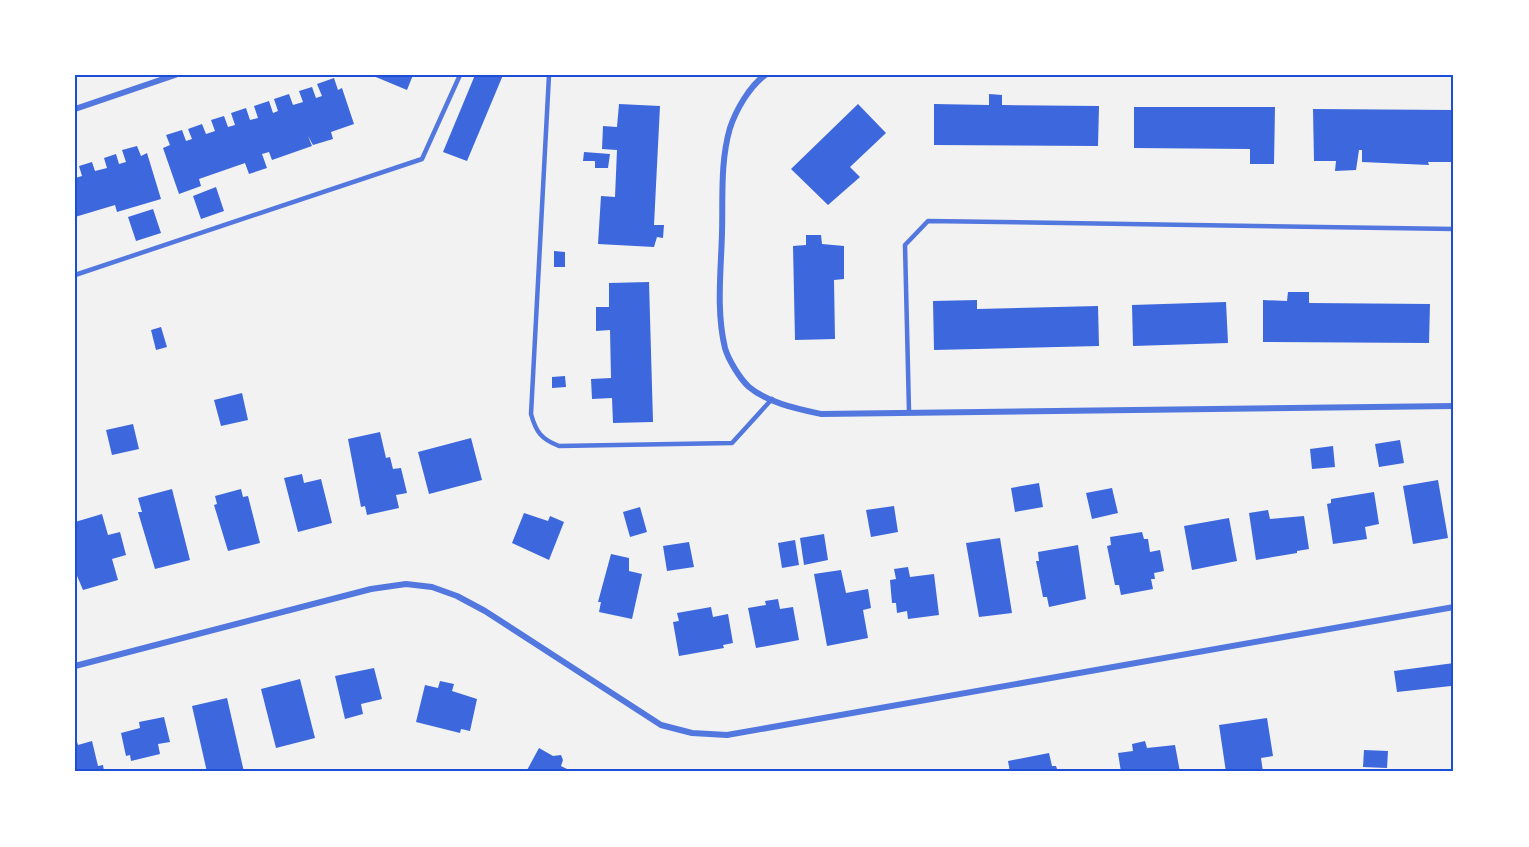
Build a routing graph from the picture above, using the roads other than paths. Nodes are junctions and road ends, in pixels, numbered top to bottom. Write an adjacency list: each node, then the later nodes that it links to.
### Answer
1 (175, 75): 5 (street)
2 (460, 75): 7 (lane)
3 (549, 75): 8 (lane)
4 (765, 75): 8 (street)
5 (75, 109)
6 (1454, 229): 10 (lane)
7 (75, 275)
8 (772, 399): 10 (street)
9 (1454, 406): 10 (street)
10 (909, 411)
11 (1454, 607): 12 (street)
12 (75, 666)

